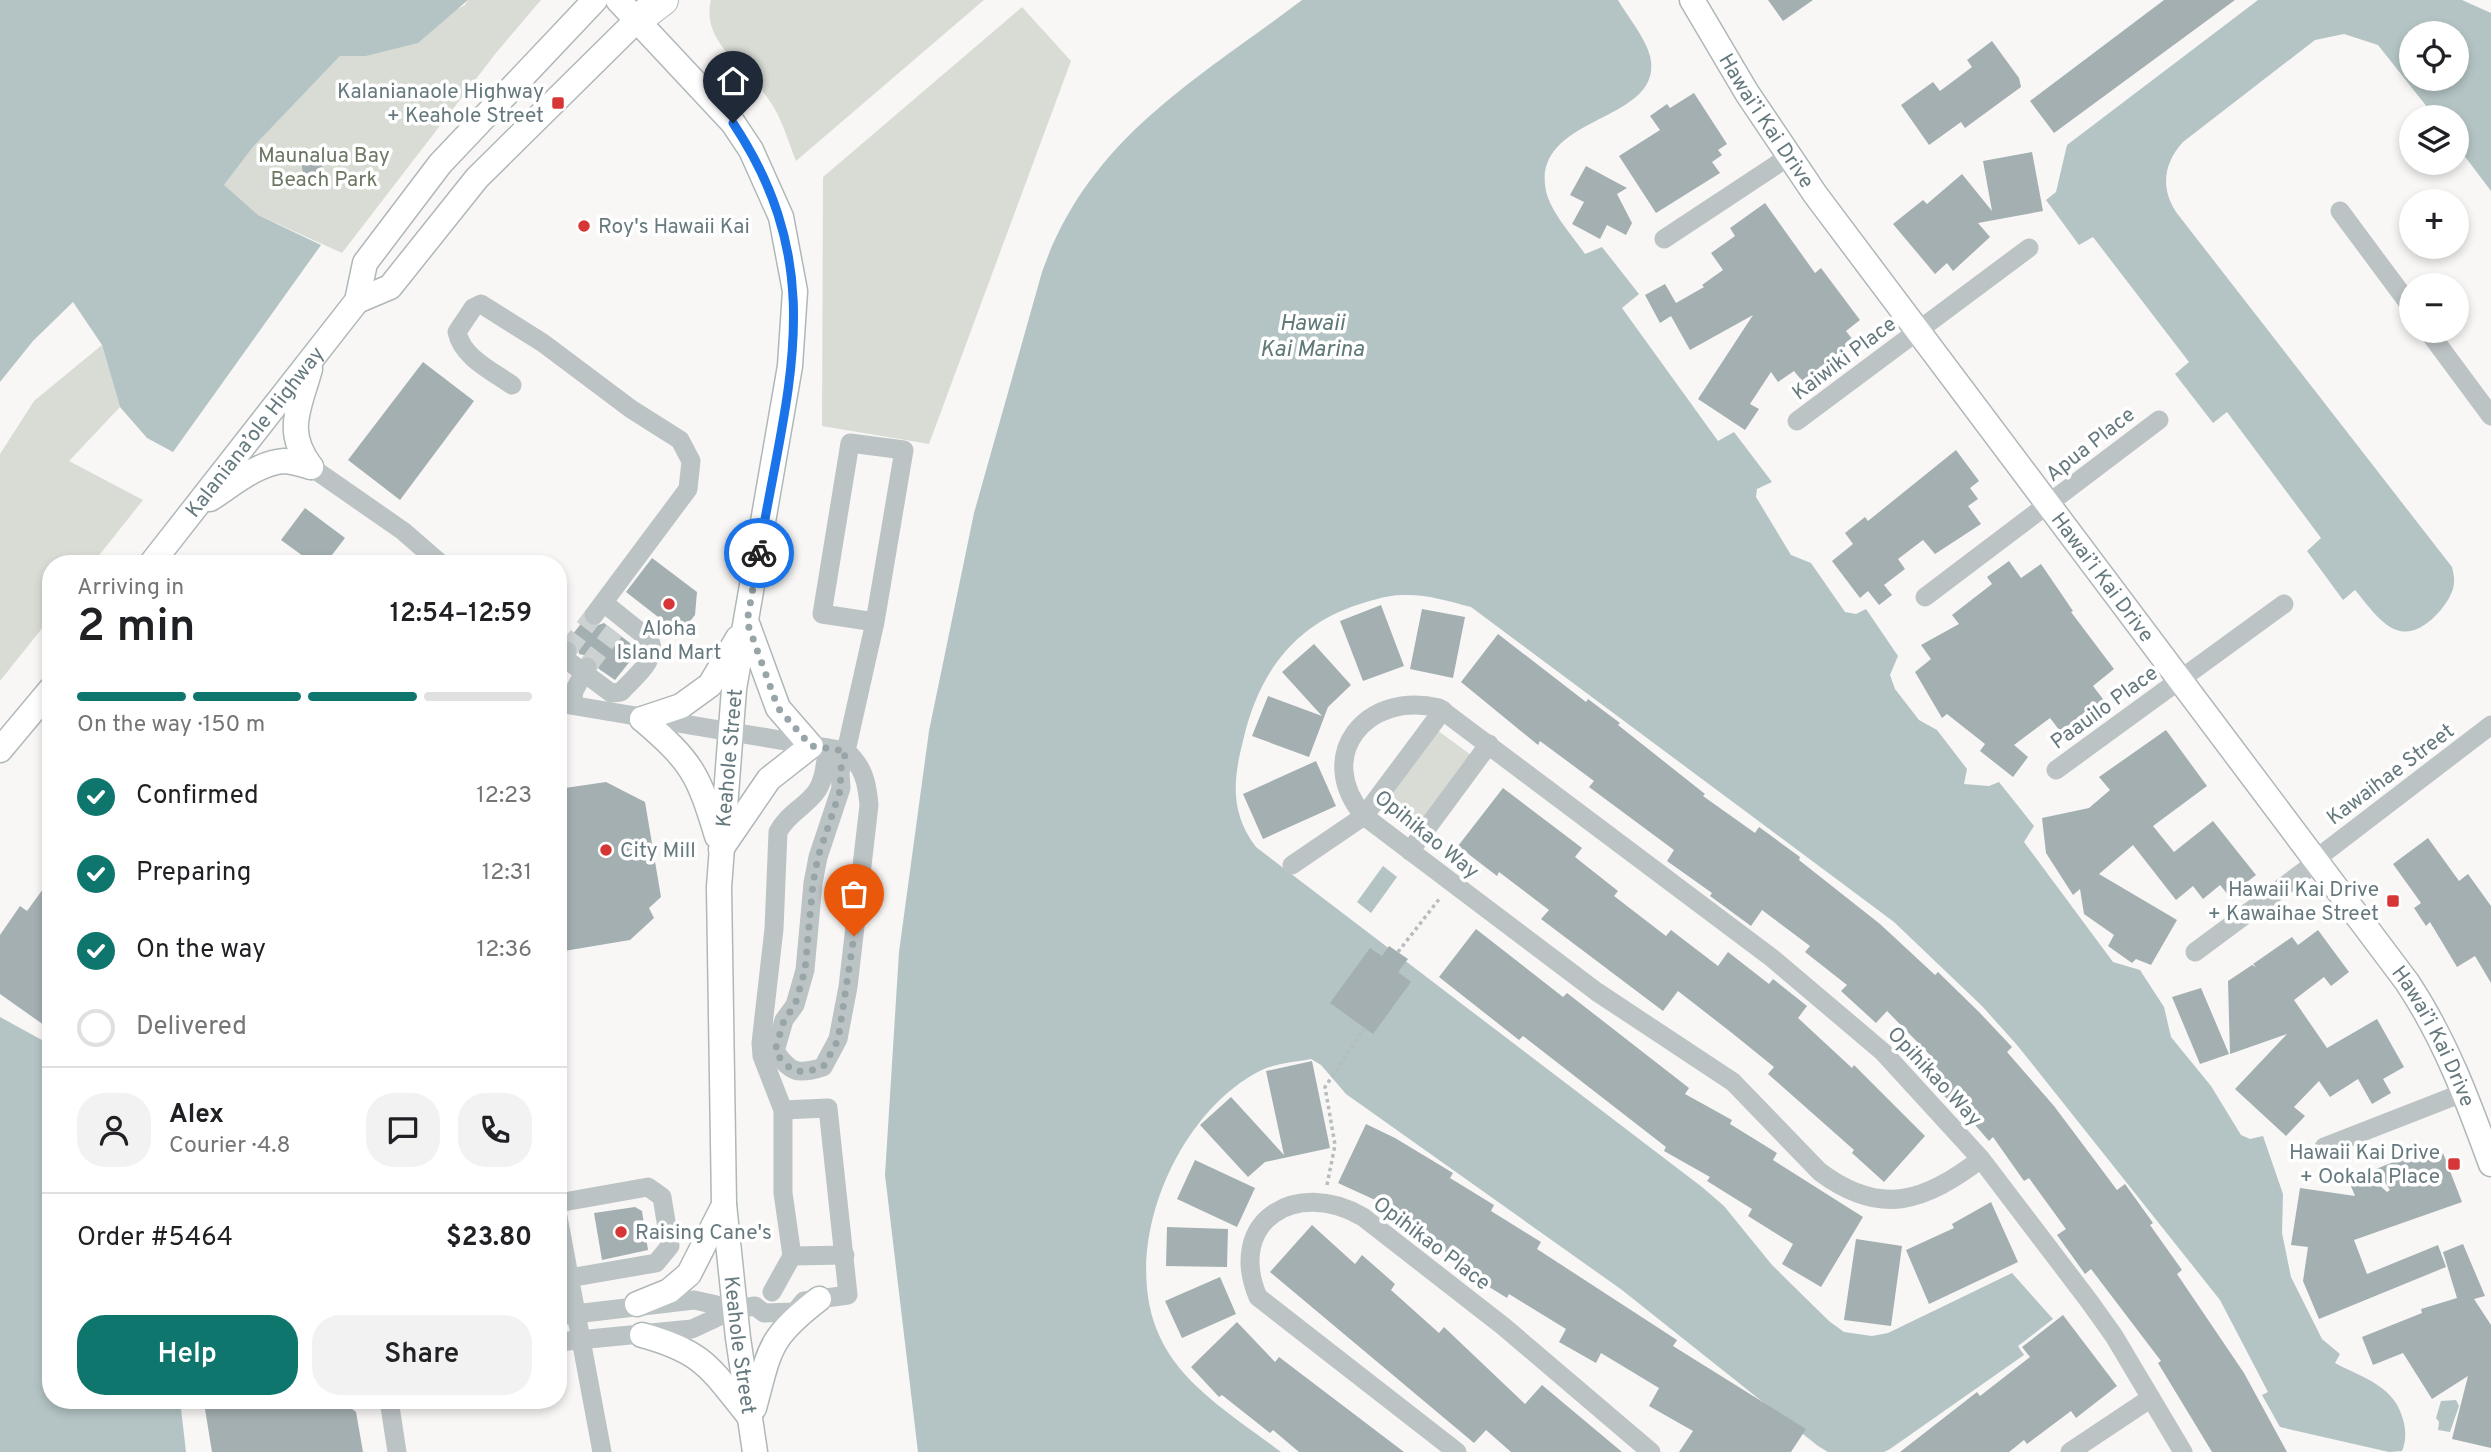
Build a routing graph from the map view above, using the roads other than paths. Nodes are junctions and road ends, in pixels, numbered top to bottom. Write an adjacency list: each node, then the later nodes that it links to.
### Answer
1 (595, 0): 10 (main road, Kalaniana’ole Highway)
2 (663, 0): 4 (highway, Kalaniana’ole Highway)
3 (1692, 0): 5 (main road, Hawai’i Kai Drive)
4 (628, 10): 10 (main road, Kalaniana’ole Highway); 25 (main road, Keahole Street)
5 (1788, 156): 7 (street); 11 (main road, Hawai’i Kai Drive)
6 (2340, 211): 9 (street)
7 (1664, 239)
8 (2029, 248): 11 (street, Kaiwiki Place)
9 (2399, 290)
10 (357, 301): 13 (main road, Kalaniana’ole Highway)
11 (1918, 331): 17 (street, Kaiwiki Place); 19 (main road, Hawai’i Kai Drive)
12 (2437, 343): 15 (street)
13 (315, 355): 18 (main road); 20 (main road, Kalaniana’ole Highway)
14 (512, 385): 28 (street)
15 (2491, 416)
16 (2159, 420): 19 (street, Apua Place)
17 (1797, 421)
18 (311, 467): 20 (main road); 22 (street)
19 (2049, 505): 23 (street, Apua Place); 29 (main road, Hawai’i Kai Drive)
20 (194, 510): 21 (main road, Kalaniana’ole Highway)
21 (158, 555)
22 (431, 555)
23 (1925, 597)
24 (2284, 604): 29 (street, Paauilo Place)
25 (747, 622): 34 (main road); 36 (main road, Keahole Street); 38 (main road)
26 (874, 622): 26 (street); 38 (street)
27 (567, 659): 28 (street)
28 (585, 670): 31 (street)
29 (2179, 681): 40 (street, Paauilo Place); 44 (main road, Hawai’i Kai Drive)
30 (42, 700): 39 (main road)
31 (567, 701)
32 (567, 704): 34 (street)
33 (1443, 710): 37 (street, Opihikao Way); 41 (street); 41 (street, Opihikao Way)
34 (642, 719): 36 (street); 42 (main road)
35 (2491, 725): 44 (street, Kawaihae Street)
36 (730, 732): 38 (street); 42 (main road, Keahole Street)
37 (1489, 744): 43 (street); 50 (street, Opihikao Way)
38 (828, 748): 38 (street); 42 (main road); 48 (street)
39 (0, 750)
40 (2056, 770)
41 (1364, 816): 43 (street, Opihikao Way); 45 (street)
42 (721, 850): 53 (main road, Keahole Street)
43 (1410, 851): 50 (street, Opihikao Way)
44 (2317, 860): 46 (street, Kawaihae Street); 47 (main road, Hawai’i Kai Drive)
45 (1292, 865)
46 (2194, 952)
47 (2465, 1092): 49 (street); 51 (main road, Hawai’i Kai Drive)
48 (783, 1110): 54 (street); 55 (street)
49 (2324, 1147)
50 (1981, 1159): 66 (street, Opihikao Way)
51 (2491, 1164)
52 (567, 1201): 57 (street)
53 (724, 1204): 60 (main road); 61 (main road, Keahole Street)
54 (845, 1255): 55 (street); 59 (street)
55 (792, 1256): 58 (street)
56 (567, 1267): 57 (street)
57 (569, 1278): 62 (street)
58 (772, 1293): 59 (street); 61 (street)
59 (811, 1300): 61 (street); 68 (main road)
60 (637, 1304): 61 (street); 62 (street)
61 (745, 1308): 63 (street); 68 (main road, Keahole Street)
62 (567, 1315): 64 (street)
63 (642, 1335): 64 (street); 68 (main road)
64 (580, 1339): 65 (street); 70 (street)
65 (567, 1341)
66 (2151, 1398): 74 (street); 75 (street, Opihikao Way)
67 (390, 1409): 69 (street)
68 (751, 1419): 71 (main road, Keahole Street)
69 (397, 1452)
70 (602, 1452)
71 (755, 1452)
72 (1457, 1452): 73 (street, Opihikao Place)
73 (1651, 1452)
74 (2070, 1452)
75 (2183, 1452)

